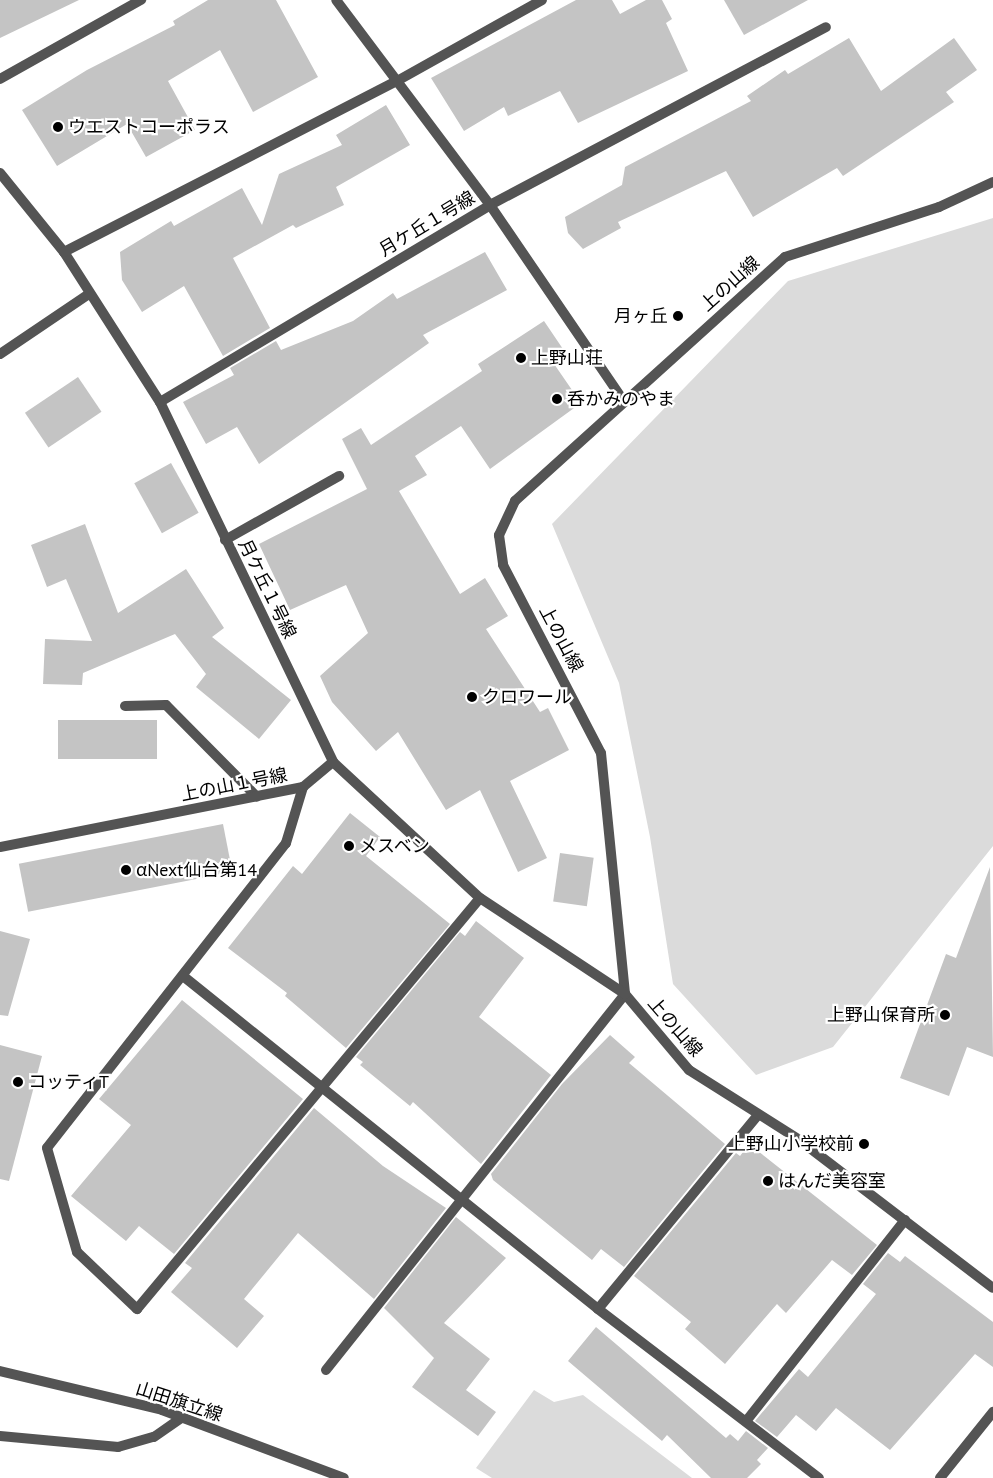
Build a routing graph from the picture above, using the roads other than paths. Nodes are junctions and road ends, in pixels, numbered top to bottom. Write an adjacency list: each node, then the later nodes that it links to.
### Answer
1 (141, 0): 5 (street)
2 (336, 0): 6 (street, 月ケ丘１号線)
3 (542, 0): 6 (street)
4 (826, 28): 9 (street)
5 (0, 80)
6 (396, 81): 9 (street, 月ケ丘１号線); 10 (street)
7 (0, 173): 10 (street, 月ケ丘１号線)
8 (993, 182): 13 (street, 上の山線)
9 (490, 206): 13 (street); 14 (street, 月ケ丘１号線)
10 (64, 252): 11 (street, 月ケ丘１号線)
11 (89, 294): 12 (street); 14 (street, 月ケ丘１号線)
12 (0, 354)
13 (623, 400): 24 (street, 上の山線)
14 (160, 402): 16 (street, 月ケ丘１号線)
15 (339, 476): 16 (street)
16 (225, 540): 18 (street, 月ケ丘１号線)
17 (125, 706): 20 (street)
18 (333, 762): 19 (street, 上の山１号線); 22 (street)
19 (304, 788): 20 (street, 上の山１号線); 23 (street)
20 (258, 797): 21 (street, 上の山１号線)
21 (0, 847)
22 (480, 898): 24 (street); 25 (street)
23 (183, 976): 25 (street); 25 (street)
24 (625, 994): 26 (street, 上の山線); 27 (street)
25 (325, 1088): 27 (street)
26 (757, 1116): 28 (street, 上の山線); 30 (street)
27 (464, 1197): 30 (street); 31 (street)
28 (905, 1220): 29 (street, 上の山線); 35 (street)
29 (993, 1288)
30 (598, 1309): 35 (street)
31 (326, 1370)
32 (0, 1371): 34 (street, 山田旗立線)
33 (993, 1412): 39 (street)
34 (181, 1418): 36 (street); 37 (street, 山田旗立線)
35 (747, 1420): 38 (street)
36 (0, 1436)
37 (344, 1478)
38 (819, 1478)
39 (940, 1478)

